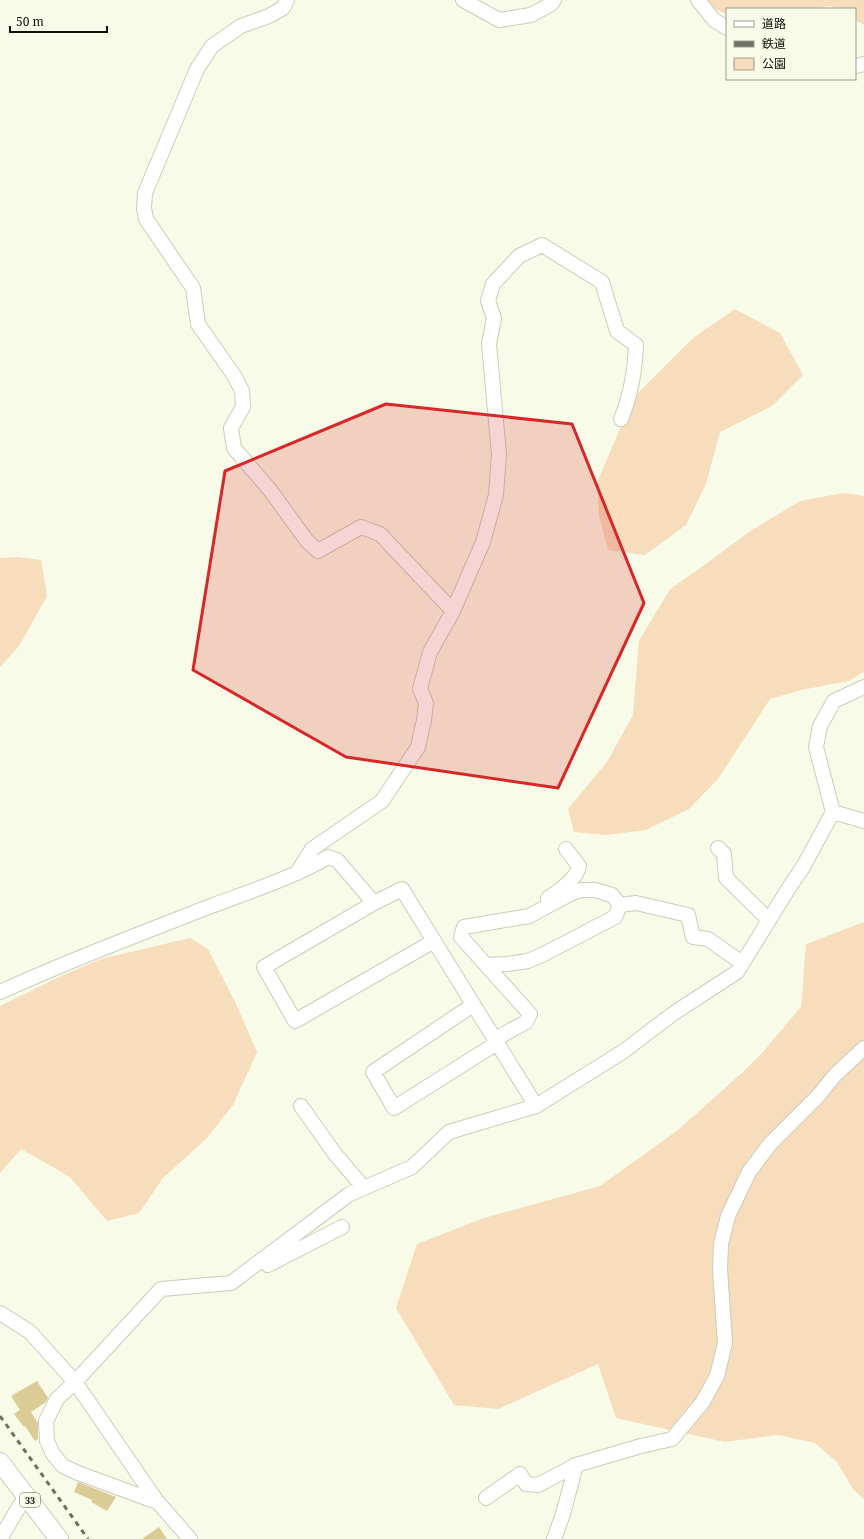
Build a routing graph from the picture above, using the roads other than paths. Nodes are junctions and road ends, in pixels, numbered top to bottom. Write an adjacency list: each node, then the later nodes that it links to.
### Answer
1 (287, 0): 7 (street)
2 (463, 0): 3 (street)
3 (554, 0)
4 (698, 0): 5 (street)
5 (726, 27)
6 (621, 419): 7 (street)
7 (453, 611): 13 (street)
8 (864, 687): 9 (street)
9 (833, 812): 10 (street); 17 (street)
10 (864, 821)
11 (718, 848): 17 (street)
12 (566, 849): 16 (street)
13 (297, 873): 14 (street); 21 (street)
14 (374, 903): 18 (street); 18 (street)
15 (620, 905): 16 (street); 19 (street); 20 (street)
16 (523, 917): 20 (street)
17 (769, 920): 19 (street)
18 (434, 941): 22 (street)
19 (742, 963): 26 (street)
20 (486, 965): 23 (street)
21 (0, 992)
22 (473, 1005): 23 (street); 23 (street)
23 (496, 1041): 26 (street)
24 (864, 1048): 33 (street)
25 (301, 1106): 27 (street)
26 (536, 1106): 27 (street)
27 (364, 1188): 29 (street)
28 (342, 1227): 29 (street)
29 (262, 1259): 31 (street)
30 (0, 1313): 31 (street)
31 (75, 1382): 36 (street); 36 (street)
32 (0, 1462): 34 (main road, 33)
33 (576, 1465): 35 (street); 40 (street)
34 (26, 1495): 37 (street); 38 (main road, 33)
35 (486, 1498)
36 (157, 1502): 39 (street)
37 (0, 1539)
38 (59, 1539)
39 (190, 1539)
40 (554, 1539)

